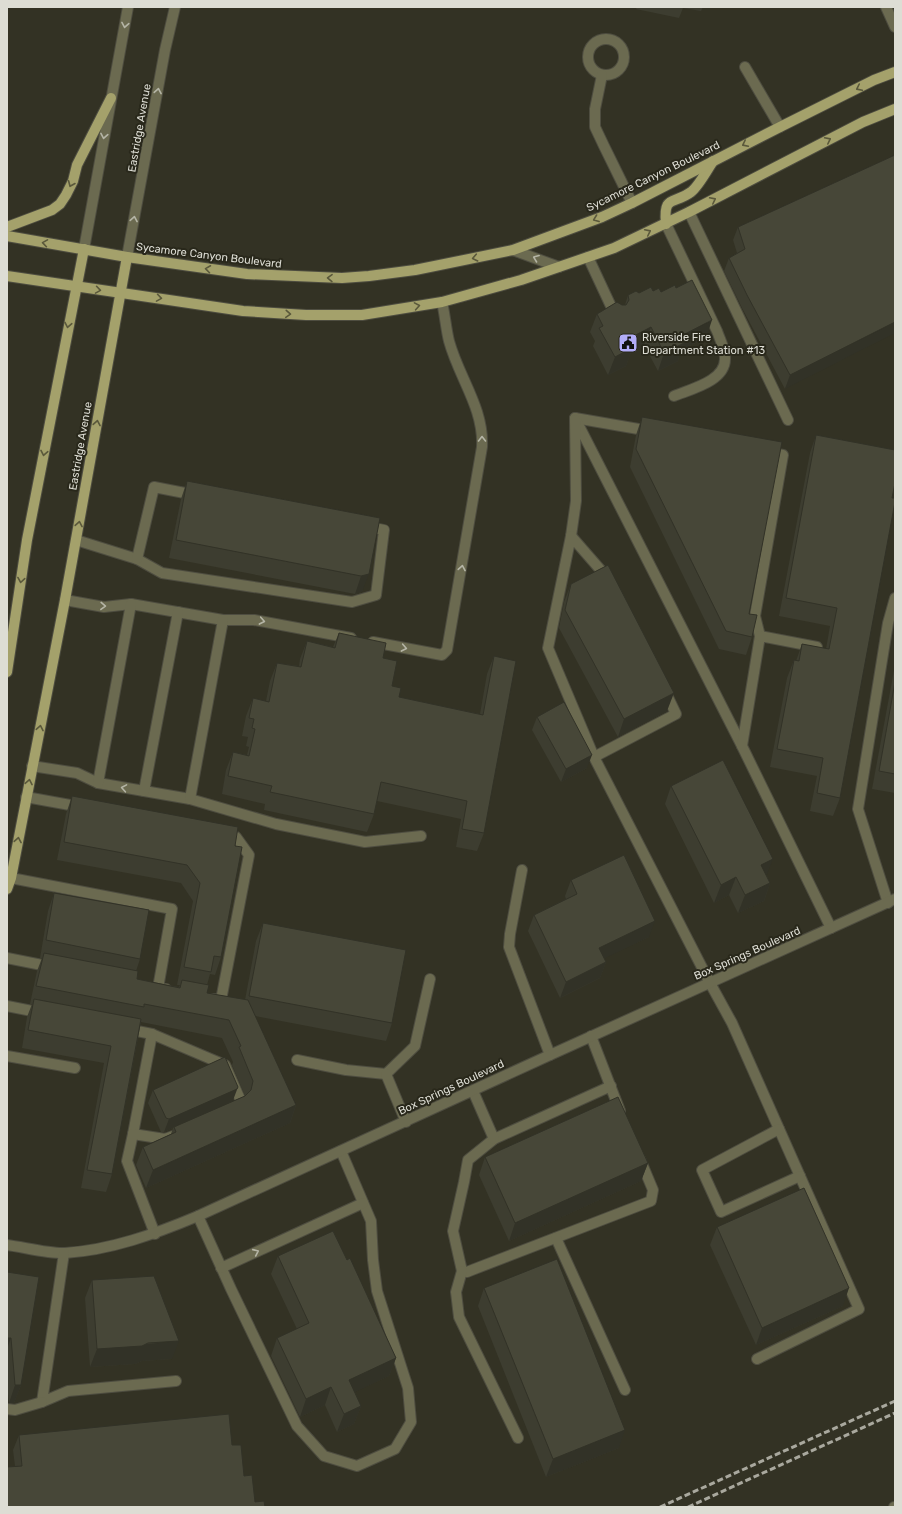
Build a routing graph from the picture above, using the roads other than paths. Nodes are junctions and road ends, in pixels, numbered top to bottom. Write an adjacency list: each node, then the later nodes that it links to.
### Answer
1 (128, 7): 8 (street, one-way to 8)
2 (175, 7): 19 (street, Eastridge Avenue, one-way to 2)
3 (886, 7): 4 (street)
4 (895, 27)
5 (745, 67): 10 (street)
6 (895, 72): 10 (main road, Sycamore Canyon Boulevard, one-way to 10)
7 (602, 75): 12 (street)
8 (111, 98): 15 (main road, one-way to 15); 17 (street, one-way to 17)
9 (895, 109): 13 (main road, one-way to 9)
10 (780, 127): 11 (main road, Sycamore Canyon Boulevard, one-way to 11)
11 (715, 160): 12 (main road, Sycamore Canyon Boulevard); 14 (main road)
12 (632, 203): 18 (main road, Sycamore Canyon Boulevard, one-way to 18)
13 (689, 212): 14 (main road); 29 (street)
14 (666, 224): 20 (main road, one-way to 14); 27 (street)
15 (7, 227)
16 (7, 236): 17 (main road, Sycamore Canyon Boulevard, one-way to 16)
17 (84, 249): 19 (main road, Sycamore Canyon Boulevard); 23 (main road)
18 (513, 250): 19 (main road, Sycamore Canyon Boulevard, one-way to 19); 21 (street, one-way to 18)
19 (127, 257): 24 (main road, Eastridge Avenue)
20 (588, 257): 21 (main road); 26 (street)
21 (559, 267): 25 (main road)
22 (7, 276): 23 (main road)
23 (75, 286): 24 (main road, one-way to 24); 45 (main road, one-way to 45)
24 (120, 294): 25 (main road, one-way to 25); 35 (main road, Eastridge Avenue, one-way to 24)
25 (442, 302): 42 (street, one-way to 25)
26 (616, 317)
27 (674, 396)
28 (575, 418): 30 (street); 34 (street); 47 (street)
29 (788, 420)
30 (660, 433)
31 (760, 451): 43 (street)
32 (207, 497): 36 (street)
33 (353, 524): 36 (street)
34 (571, 536): 37 (street); 48 (street)
35 (76, 540): 36 (street); 39 (main road, Eastridge Avenue)
36 (137, 559)
37 (612, 588)
38 (895, 598): 60 (street)
39 (65, 600): 40 (street, one-way to 40); 49 (main road, Eastridge Avenue, one-way to 39)
40 (131, 604): 41 (street); 50 (street)
41 (178, 612): 42 (street); 51 (street)
42 (223, 620): 53 (street)
43 (760, 636): 44 (street); 47 (street)
44 (817, 647)
45 (7, 672)
46 (658, 679): 48 (street)
47 (742, 746): 61 (street)
48 (594, 756): 65 (street)
49 (32, 766): 50 (street); 52 (main road, Eastridge Avenue, one-way to 49)
50 (98, 783): 51 (street, one-way to 50)
51 (144, 791): 53 (street)
52 (26, 797): 54 (street); 58 (main road, Eastridge Avenue, one-way to 52)
53 (190, 799): 56 (street)
54 (93, 810)
55 (214, 833): 67 (street)
56 (421, 836)
57 (522, 870): 73 (street)
58 (11, 878): 59 (main road, Eastridge Avenue); 66 (street)
59 (7, 889)
60 (891, 901): 61 (street, Box Springs Boulevard)
61 (831, 928): 65 (street, Box Springs Boulevard)
62 (7, 958): 63 (street)
63 (61, 969)
64 (430, 979): 77 (street)
65 (710, 983): 72 (street, Box Springs Boulevard); 83 (street)
66 (172, 991)
67 (200, 996)
68 (7, 1006): 69 (street)
69 (53, 1015)
70 (114, 1027): 71 (street)
71 (152, 1034): 80 (street); 85 (street)
72 (591, 1036): 73 (street, Box Springs Boulevard); 78 (street)
73 (550, 1055): 79 (street, Box Springs Boulevard)
74 (7, 1056): 76 (street)
75 (297, 1060): 77 (street)
76 (75, 1068)
77 (386, 1074): 82 (street)
78 (611, 1086): 81 (street); 86 (street)
79 (473, 1091): 82 (street, Box Springs Boulevard); 86 (street)
80 (229, 1111)
81 (624, 1119)
82 (406, 1122): 88 (street, Box Springs Boulevard)
83 (779, 1129): 89 (street); 89 (street)
84 (180, 1133): 85 (street)
85 (133, 1134): 92 (street)
86 (494, 1140): 97 (street)
87 (635, 1148): 93 (street)
88 (341, 1151): 90 (street); 91 (street, Box Springs Boulevard)
89 (800, 1176): 98 (street)
90 (363, 1204): 96 (street, one-way to 90); 96 (street)
91 (198, 1216): 92 (street, Box Springs Boulevard); 96 (street)
92 (155, 1234): 95 (street, Box Springs Boulevard)
93 (556, 1238): 97 (street); 100 (street)
94 (7, 1245): 95 (street, Box Springs Boulevard)
95 (64, 1253): 101 (street)
96 (221, 1268)
97 (462, 1271): 103 (street)
98 (757, 1358)
99 (176, 1381): 101 (street)
100 (625, 1390)
101 (42, 1402): 102 (street)
102 (7, 1409)
103 (518, 1438)

